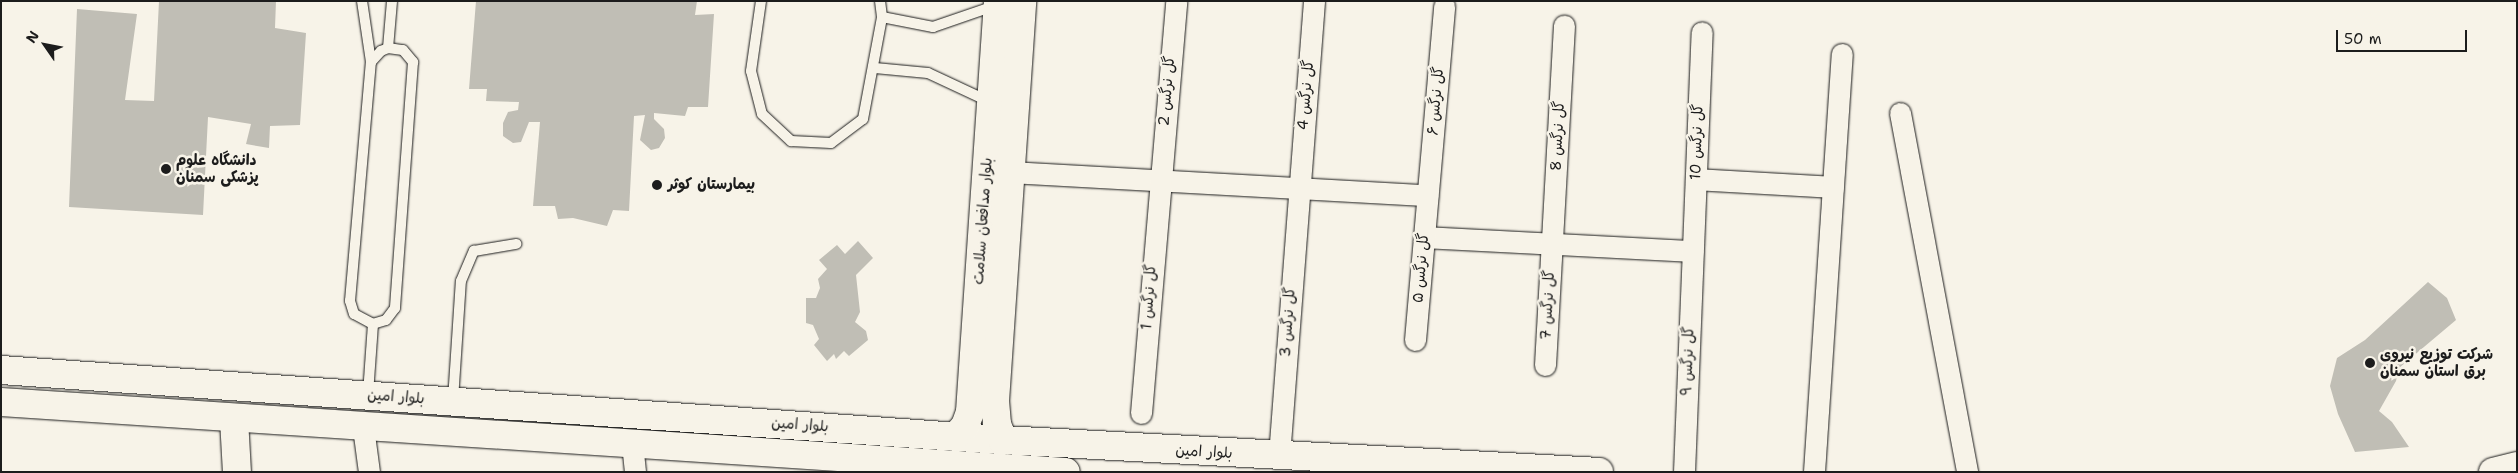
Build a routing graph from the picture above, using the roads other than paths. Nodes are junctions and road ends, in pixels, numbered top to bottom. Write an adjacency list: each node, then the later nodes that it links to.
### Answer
1 (362, 1): 14 (lane)
2 (392, 1): 12 (lane)
3 (762, 1): 15 (lane)
4 (880, 1): 9 (lane)
5 (1176, 1): 20 (street, گل نرگس 2)
6 (1314, 1): 22 (street, گل نرگس 4)
7 (1006, 2): 9 (lane); 16 (main road, بلوار مدافعان سلامت); 18 (main road, بلوار مدافعان سلامت)
8 (1444, 6): 23 (street, گل نرگس ۶)
9 (882, 18): 15 (lane)
10 (1564, 26): 26 (street, گل نرگس 8)
11 (1702, 32): 19 (street, گل نرگس 10)
12 (388, 48): 14 (lane); 28 (lane)
13 (1842, 54): 21 (street)
14 (371, 62): 28 (lane)
15 (875, 68): 16 (lane)
16 (991, 102): 34 (main road, بلوار مدافعان سلامت)
17 (1900, 112): 56 (street)
18 (1011, 172): 20 (street); 34 (main road, بلوار مدافعان سلامت)
19 (1696, 179): 21 (street); 27 (street, گل نرگس 10)
20 (1158, 180): 22 (street); 38 (street, گل نرگس 1)
21 (1834, 187): 55 (street)
22 (1298, 188): 23 (street); 46 (street, گل نرگس 3)
23 (1427, 195): 24 (street, گل نرگس ۵)
24 (1424, 237): 26 (street); 29 (street, گل نرگس ۵)
25 (516, 244): 35 (lane)
26 (1551, 246): 27 (street); 30 (street, گل نرگس 7)
27 (1693, 251): 54 (street, گل نرگس ۹)
28 (373, 324): 33 (lane)
29 (1415, 340)
30 (1545, 365)
31 (1, 370): 32 (main road, بلوار امین)
32 (97, 376): 33 (main road, بلوار امین); 37 (main road)
33 (368, 395): 35 (main road, بلوار امین)
34 (983, 400): 42 (main road, بلوار مدافعان سلامت); 43 (main road, بلوار مدافعان سلامت)
35 (453, 401): 40 (main road, بلوار امین)
36 (1, 402): 37 (main road, بلوار امین)
37 (95, 408): 39 (main road, بلوار امین)
38 (1141, 414)
39 (234, 419): 41 (main road, بلوار امین); 49 (main road)
40 (789, 424): 42 (main road, بلوار امین); 45 (main road)
41 (363, 427): 44 (main road, بلوار امین); 50 (street)
42 (955, 436): 43 (main road, بلوار امین)
43 (1003, 440): 47 (main road, بلوار امین)
44 (632, 443): 45 (main road, بلوار امین); 51 (street)
45 (787, 453): 52 (main road, بلوار امین)
46 (1278, 456): 47 (main road, بلوار امین); 53 (main road, بلوار امین)
47 (1199, 462)
48 (2517, 466): 57 (main road)
49 (237, 472)
50 (369, 472)
51 (635, 472)
52 (1066, 472)
53 (1599, 472)
54 (1684, 472)
55 (1814, 472)
56 (1966, 472)
57 (2494, 472)

